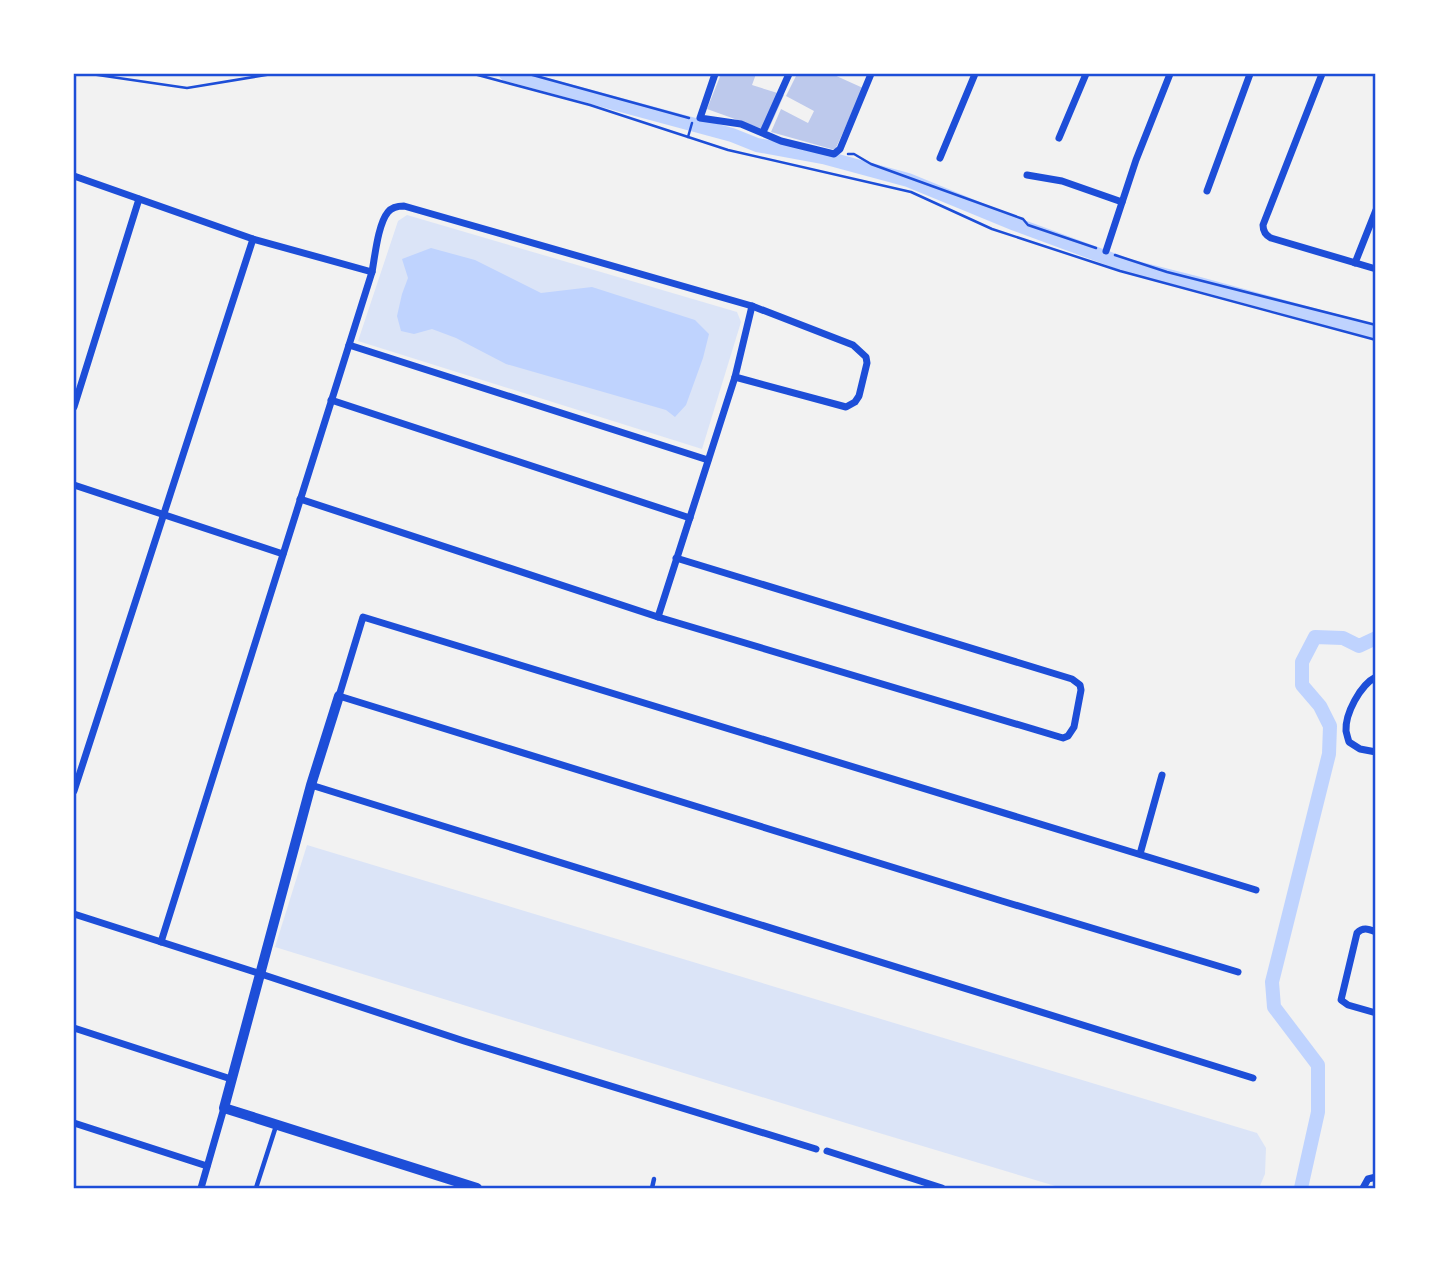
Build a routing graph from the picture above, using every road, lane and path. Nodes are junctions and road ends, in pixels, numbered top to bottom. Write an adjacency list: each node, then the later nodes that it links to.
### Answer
1 (91, 74): 2 (path)
2 (272, 74)
3 (474, 74): 15 (path)
4 (529, 74): 13 (path)
5 (715, 74): 13 (street)
6 (789, 74): 14 (street)
7 (871, 74): 14 (street)
8 (975, 74): 18 (street)
9 (1086, 74): 16 (street)
10 (1170, 74): 23 (street)
11 (1250, 74): 21 (street)
12 (1322, 74): 27 (street)
13 (696, 119): 14 (street); 15 (path)
14 (763, 132)
15 (688, 137): 32 (path)
16 (1059, 138)
17 (845, 154): 26 (path)
18 (940, 158)
19 (1027, 175): 23 (street)
20 (74, 176): 22 (street)
21 (1207, 191)
22 (139, 199): 25 (street); 36 (street)
23 (1122, 202): 26 (street)
24 (1376, 210): 27 (street)
25 (253, 239): 29 (street); 40 (street)
26 (1106, 251): 31 (path)
27 (1355, 263): 28 (street)
28 (1376, 270)
29 (372, 272): 30 (street); 33 (street)
30 (752, 306): 34 (street); 34 (street)
31 (1376, 325)
32 (1376, 340)
33 (349, 345): 35 (street); 37 (street)
34 (735, 377): 37 (street)
35 (331, 400): 39 (street); 41 (street)
36 (74, 407)
37 (708, 460): 41 (street)
38 (74, 485): 40 (street)
39 (300, 499): 42 (street); 44 (street)
40 (163, 514): 42 (street); 50 (street)
41 (690, 518): 43 (street)
42 (283, 554): 55 (street)
43 (677, 558): 44 (street); 44 (street)
44 (658, 617)
45 (1376, 677): 47 (street)
46 (340, 696): 49 (street); 51 (street); 56 (street)
47 (1376, 752)
48 (1162, 775): 51 (street)
49 (311, 785): 57 (street); 60 (street)
50 (74, 791)
51 (1140, 854): 52 (street)
52 (1256, 890)
53 (74, 914): 55 (street)
54 (1376, 932): 58 (street)
55 (161, 942): 57 (street)
56 (1238, 972)
57 (261, 974): 61 (street); 65 (street)
58 (1376, 1013)
59 (74, 1028): 61 (street)
60 (1253, 1078)
61 (231, 1079): 62 (street)
62 (224, 1108): 64 (street); 67 (street)
63 (74, 1123): 67 (street)
64 (277, 1125): 71 (lane); 72 (street)
65 (816, 1149)
66 (827, 1151): 74 (street)
67 (207, 1166): 70 (street)
68 (1376, 1177): 75 (street)
69 (654, 1179): 73 (lane)
70 (201, 1188)
71 (256, 1188)
72 (477, 1188)
73 (652, 1188)
74 (942, 1188)
75 (1363, 1188)

